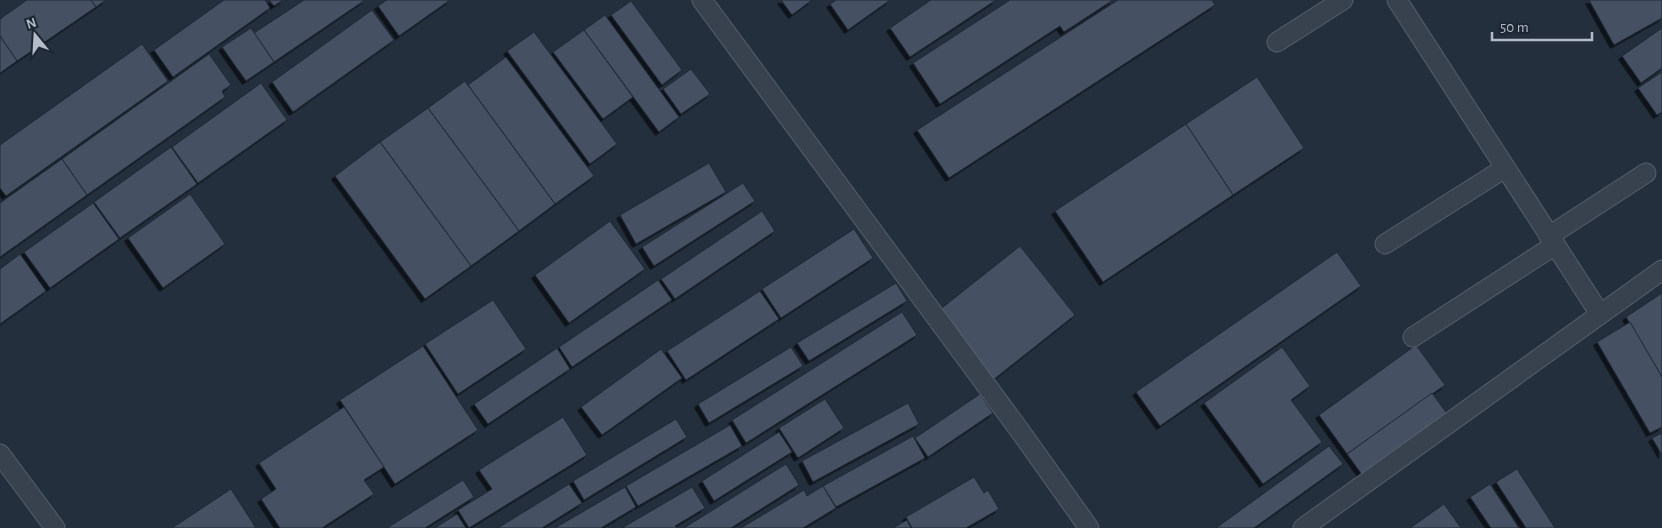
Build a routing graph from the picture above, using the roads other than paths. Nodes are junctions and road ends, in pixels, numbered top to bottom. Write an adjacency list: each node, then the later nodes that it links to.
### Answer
1 (702, 0): 14 (street)
2 (1343, 0): 4 (street)
3 (1397, 0): 5 (street)
4 (1277, 42)
5 (1505, 168): 7 (street); 8 (street)
6 (1646, 173): 7 (street)
7 (1552, 240): 10 (street); 11 (street)
8 (1385, 244)
9 (1662, 270): 10 (street)
10 (1600, 314): 15 (street)
11 (1413, 337)
12 (0, 454): 13 (street)
13 (55, 528)
14 (1088, 528)
15 (1302, 528)

